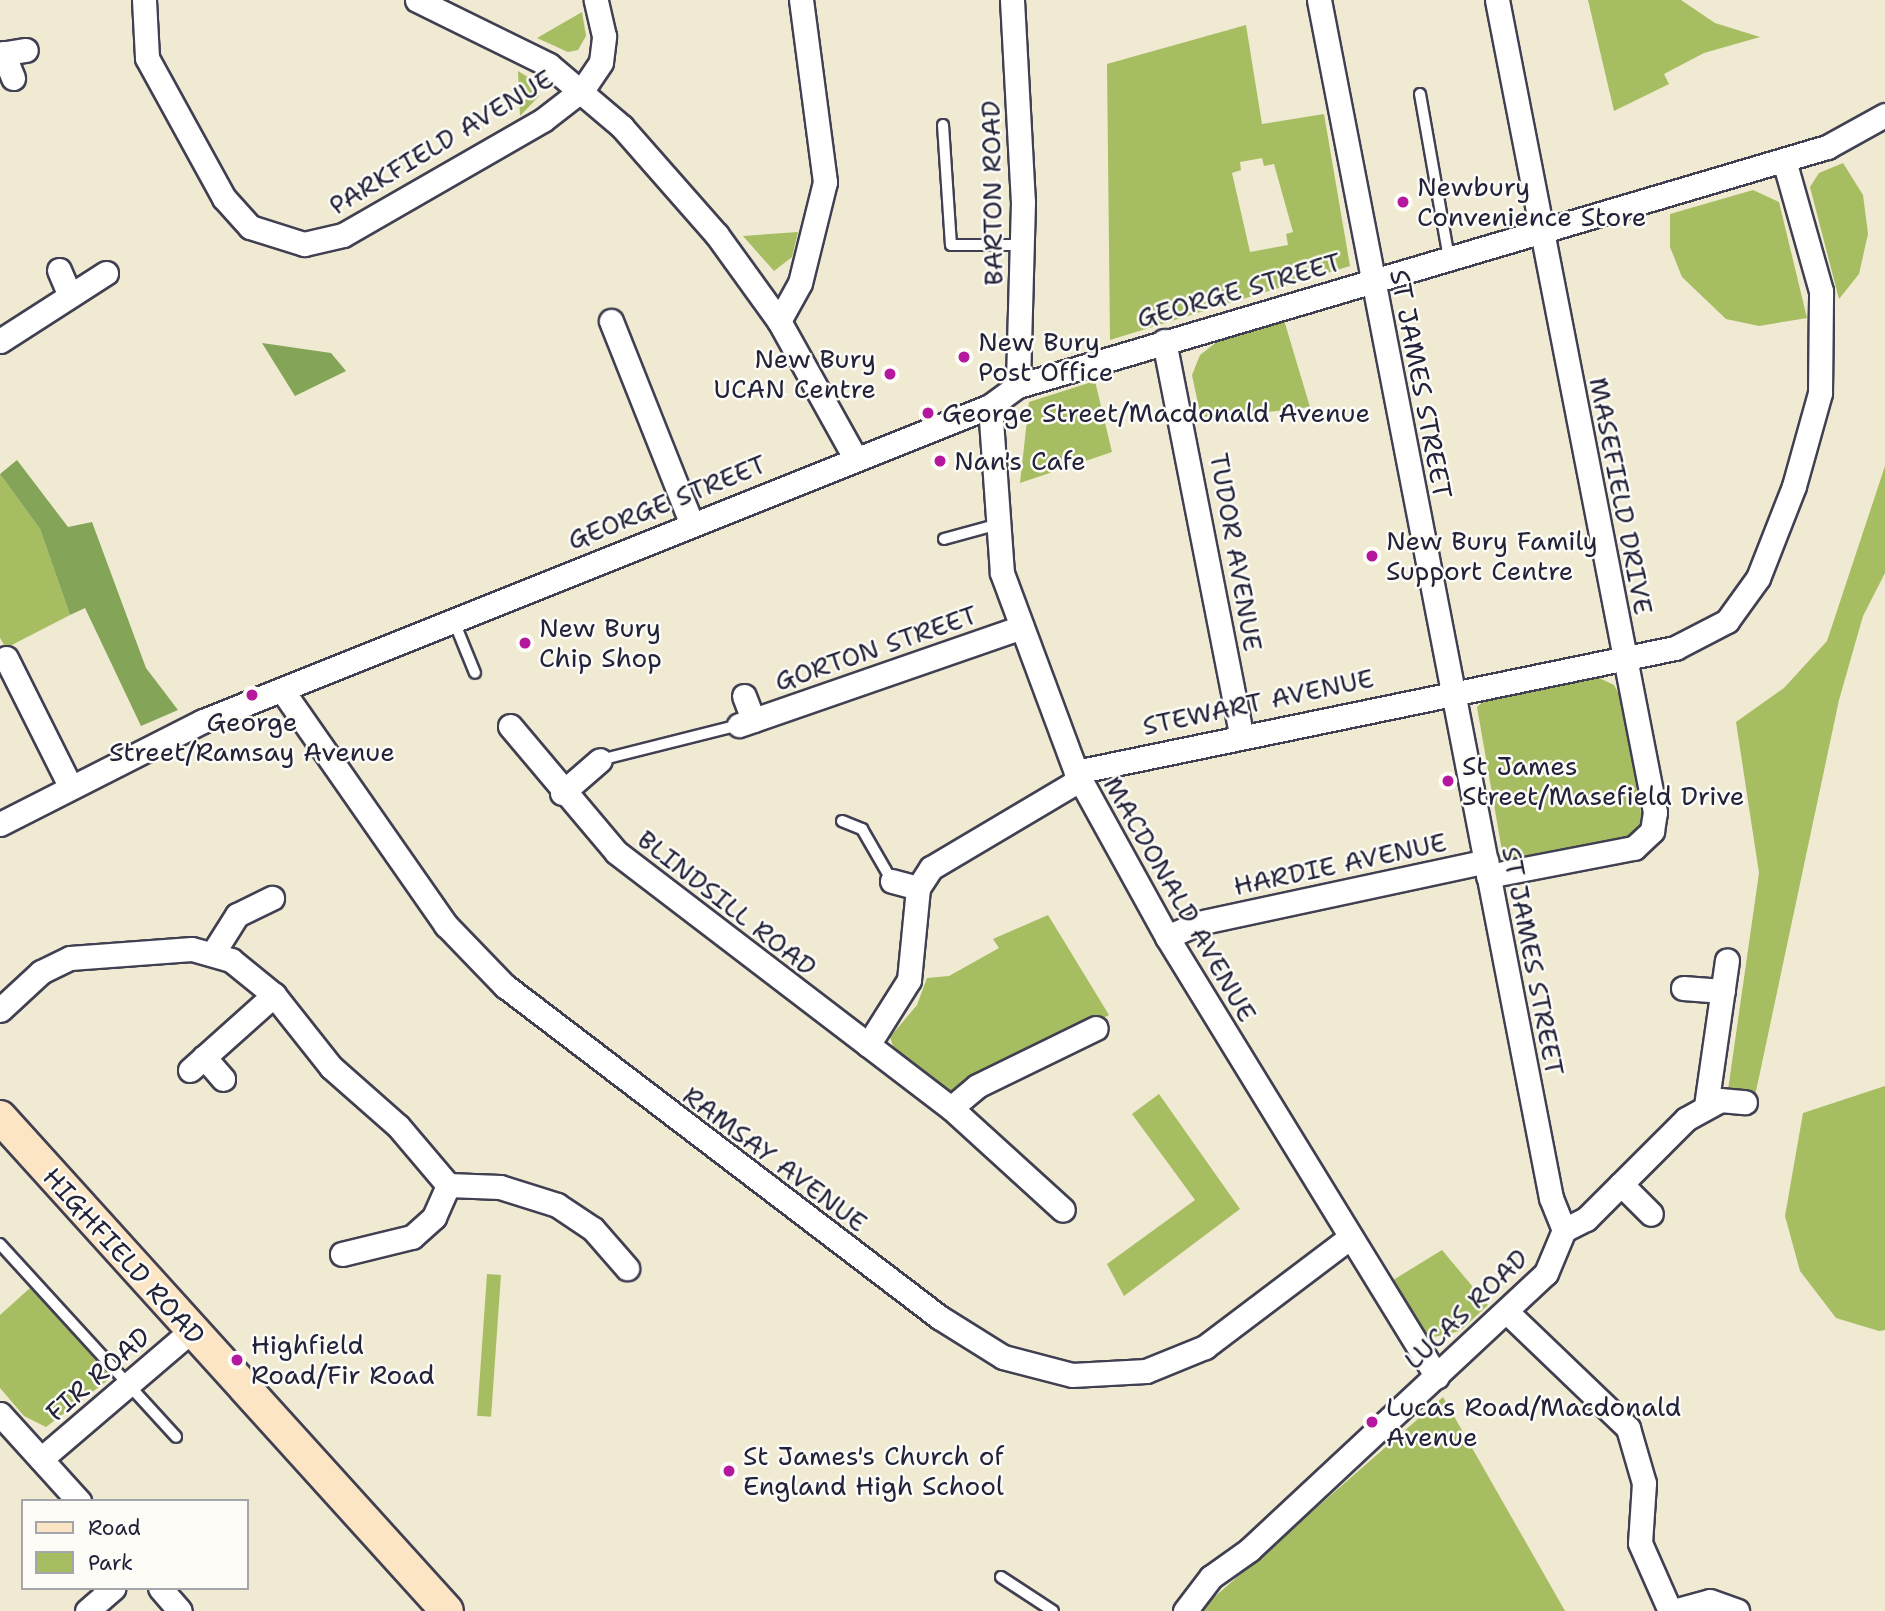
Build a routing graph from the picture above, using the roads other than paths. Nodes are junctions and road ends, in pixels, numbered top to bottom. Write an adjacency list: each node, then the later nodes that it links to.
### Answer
1 (144, 0): 11 (street, PARKFIELD AVENUE)
2 (417, 0): 11 (street)
3 (596, 0): 11 (street)
4 (801, 0): 24 (street)
5 (1012, 0): 17 (street, BARTON ROAD)
6 (1319, 0): 21 (street, ST JAMES STREET)
7 (1497, 0): 16 (street, MASEFIELD DRIVE)
8 (26, 50): 9 (street)
9 (1, 53): 10 (street)
10 (13, 78)
11 (583, 89): 24 (street)
12 (1420, 94): 18 (lane)
13 (1885, 115): 15 (street, GEORGE STREET)
14 (943, 125): 17 (lane)
15 (1784, 160): 16 (street, GEORGE STREET); 35 (street, STEWART AVENUE)
16 (1542, 229): 18 (street, GEORGE STREET); 35 (street, MASEFIELD DRIVE)
17 (1023, 245): 27 (street, BARTON ROAD)
18 (1448, 258): 21 (street, GEORGE STREET)
19 (59, 270): 22 (street)
20 (106, 273): 22 (street)
21 (1373, 281): 26 (street, GEORGE STREET); 39 (street, ST JAMES STREET)
22 (69, 292): 25 (street)
23 (611, 321): 30 (street)
24 (779, 321): 29 (street)
25 (0, 341)
26 (1164, 341): 27 (street, GEORGE STREET); 43 (street, TUDOR AVENUE)
27 (1018, 386): 28 (street, GEORGE STREET)
28 (990, 406): 29 (street, GEORGE STREET); 31 (street, MACDONALD AVENUE)
29 (854, 456): 30 (street, GEORGE STREET)
30 (691, 522): 33 (street, GEORGE STREET)
31 (1000, 523): 32 (lane); 34 (street, MACDONALD AVENUE)
32 (944, 539)
33 (453, 619): 37 (lane); 38 (street, GEORGE STREET)
34 (1018, 628): 41 (street, GORTON STREET); 45 (street, MACDONALD AVENUE)
35 (1624, 659): 39 (street, STEWART AVENUE); 50 (street, MASEFIELD DRIVE)
36 (8, 672): 46 (street)
37 (475, 673)
38 (282, 690): 46 (street, GEORGE STREET); 73 (street, RAMSAY AVENUE)
39 (1453, 691): 43 (street, STEWART AVENUE); 50 (street, ST JAMES STREET)
40 (744, 696): 41 (street, GORTON STREET)
41 (746, 723): 44 (lane)
42 (510, 726): 47 (street, BLINDSILL ROAD)
43 (1241, 734): 45 (street, STEWART AVENUE)
44 (600, 760): 47 (street)
45 (1078, 776): 52 (street); 54 (street, MACDONALD AVENUE)
46 (71, 786): 49 (street, GEORGE STREET)
47 (562, 793): 62 (street, BLINDSILL ROAD)
48 (842, 821): 51 (lane)
49 (0, 824)
50 (1487, 868): 54 (street, HARDIE AVENUE); 72 (street, ST JAMES STREET)
51 (892, 881): 52 (street)
52 (918, 888): 62 (street)
53 (258, 900): 55 (street)
54 (1167, 937): 73 (street, MACDONALD AVENUE)
55 (213, 953): 59 (street); 60 (street)
56 (1727, 961): 58 (street)
57 (1683, 988): 58 (street)
58 (1723, 991): 65 (street)
59 (274, 995): 63 (street); 69 (street)
60 (0, 1010)
61 (1096, 1028): 66 (street)
62 (868, 1045): 66 (street, BLINDSILL ROAD)
63 (223, 1079)
64 (1745, 1102): 65 (street)
65 (1706, 1105): 68 (street)
66 (951, 1108): 70 (street, BLINDSILL ROAD)
67 (0, 1117): 78 (street, HIGHFIELD ROAD)
68 (1621, 1184): 71 (street); 72 (street)
69 (448, 1185): 75 (street); 76 (street)
70 (1063, 1210)
71 (1651, 1214)
72 (1564, 1230): 77 (street, LUCAS ROAD)
73 (1348, 1239): 79 (street, MACDONALD AVENUE)
74 (0, 1244): 80 (lane)
75 (342, 1254)
76 (627, 1268)
77 (1507, 1312): 79 (street, LUCAS ROAD); 93 (street)
78 (191, 1331): 80 (street, FIR ROAD); 91 (street, HIGHFIELD ROAD)
79 (1437, 1377): 88 (street, LUCAS ROAD)
80 (127, 1384): 82 (lane); 83 (street, FIR ROAD)
81 (4, 1426): 83 (street)
82 (176, 1437)
83 (41, 1459): 84 (street)
84 (77, 1499)
85 (1001, 1577): 92 (lane)
86 (111, 1590): 89 (street)
87 (162, 1590): 90 (street)
88 (1191, 1602)
89 (88, 1611)
90 (180, 1611)
91 (447, 1611)
92 (1052, 1611)
93 (1672, 1611): 94 (street)
94 (1737, 1611)

